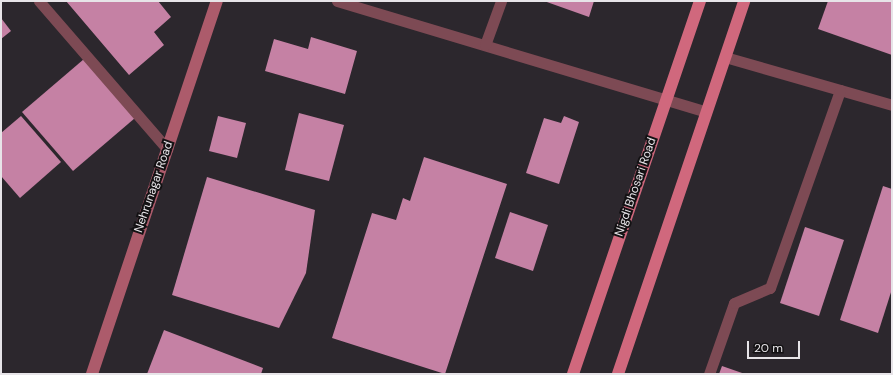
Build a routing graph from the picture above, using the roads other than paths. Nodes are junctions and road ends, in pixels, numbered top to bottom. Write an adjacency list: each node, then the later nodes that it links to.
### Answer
1 (39, 1): 14 (lane)
2 (217, 1): 14 (street, Nehrunagar Road)
3 (337, 1): 7 (lane)
4 (501, 1): 8 (lane)
5 (700, 1): 11 (main road, Nigdi Bhosari Road)
6 (744, 1): 9 (main road)
7 (353, 3): 8 (lane)
8 (485, 45): 11 (lane)
9 (725, 58): 10 (lane); 13 (main road)
10 (840, 90): 12 (lane); 18 (lane)
11 (666, 98): 13 (lane); 16 (main road, Nigdi Bhosari Road)
12 (892, 105)
13 (706, 112): 17 (main road)
14 (167, 149): 15 (street, Nehrunagar Road)
15 (92, 374)
16 (573, 374)
17 (618, 374)
18 (709, 374)

